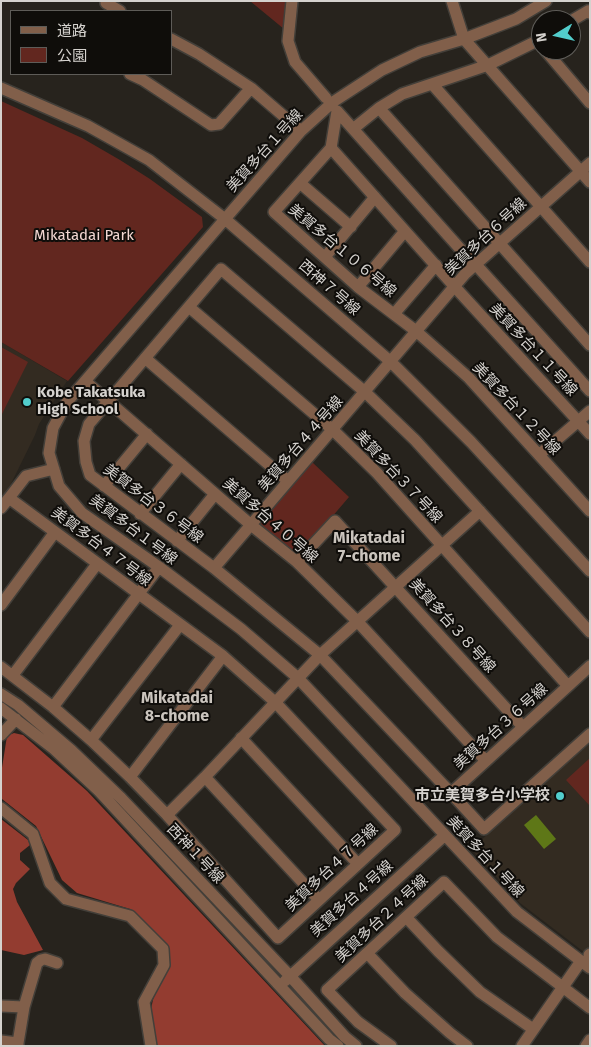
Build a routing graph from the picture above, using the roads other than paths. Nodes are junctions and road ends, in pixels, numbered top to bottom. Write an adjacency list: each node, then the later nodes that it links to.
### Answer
1 (292, 1): 15 (street)
2 (452, 1): 6 (street)
3 (546, 1): 6 (street, 美賀多台１号線)
4 (105, 5): 5 (street)
5 (118, 10)
6 (464, 38): 10 (street); 19 (street, 美賀多台１号線)
7 (172, 40): 14 (street)
8 (531, 48): 10 (street)
9 (554, 60): 16 (street)
10 (488, 65): 12 (street); 21 (street)
11 (132, 75): 14 (street)
12 (433, 85): 17 (street); 25 (street)
13 (1, 88): 26 (street, 西神７号線)
14 (251, 88): 19 (street)
15 (326, 98)
16 (590, 103)
17 (380, 108): 18 (street); 29 (street)
18 (353, 129): 20 (street); 42 (street)
19 (301, 130): 26 (street, 美賀多台１号線)
20 (331, 148): 23 (street, 美賀多台１０６号線); 24 (street)
21 (585, 168): 22 (street); 25 (street, 美賀多台６号線)
22 (590, 182)
23 (300, 183): 27 (street); 30 (street, 美賀多台１０６号線)
24 (375, 197): 27 (street); 28 (street)
25 (542, 206): 29 (street, 美賀多台６号線); 31 (street)
26 (225, 218): 40 (street, 西神７号線); 41 (street, 美賀多台１号線)
27 (351, 227): 30 (street)
28 (405, 231): 32 (street); 33 (street)
29 (500, 243): 34 (street, 美賀多台６号線); 38 (street)
30 (325, 257): 33 (street, 美賀多台１０６号線)
31 (590, 262)
32 (436, 266): 34 (street); 36 (street)
33 (358, 286): 36 (street, 美賀多台１０６号線)
34 (454, 286): 37 (street, 美賀多台６号線); 46 (street, 美賀多台１１号線)
35 (189, 307): 39 (street, 美賀多台３６号線); 43 (street, 美賀多台３６号線); 47 (street, 美賀多台３７号線)
36 (394, 314): 37 (street, 美賀多台１０６号線)
37 (416, 331): 40 (street, 美賀多台６号線); 50 (street, 美賀多台１２号線)
38 (590, 345)
39 (145, 358): 44 (street, 美賀多台３６号線); 53 (street)
40 (391, 362): 43 (street, 美賀多台４４号線); 69 (street, 西神７号線)
41 (85, 381): 44 (street, 美賀多台４０号線); 52 (street, 美賀多台１号線)
42 (590, 391)
43 (365, 392): 47 (street, 美賀多台４４号線); 58 (street, 美賀多台３６号線)
44 (108, 401): 48 (street, 美賀多台４０号線); 54 (street, 美賀多台３６号線)
45 (590, 411): 46 (street)
46 (579, 422): 49 (street, 美賀多台１１号線); 50 (street)
47 (332, 430): 53 (street, 美賀多台４４号線); 64 (street, 美賀多台３７号線)
48 (147, 434): 51 (street, 美賀多台４０号線); 54 (street)
49 (590, 434)
50 (539, 455): 59 (street, 美賀多台１２号線)
51 (181, 464): 55 (street, 美賀多台４０号線); 60 (street)
52 (54, 469): 56 (street); 67 (street, 美賀多台１号線)
53 (288, 481): 61 (street, 美賀多台４４号線)
54 (104, 486): 60 (street, 美賀多台３６号線)
55 (215, 494): 61 (street, 美賀多台４０号線); 63 (street)
56 (9, 498): 57 (street); 62 (street, 美賀多台４７号線)
57 (1, 508)
58 (480, 511): 64 (street); 75 (street, 美賀多台３６号線)
59 (590, 512)
60 (140, 514): 63 (street, 美賀多台３６号線)
61 (251, 524): 65 (street, 美賀多台４０号線); 68 (street, 美賀多台４４号線)
62 (55, 532): 66 (street, 美賀多台４７号線); 72 (street)
63 (177, 541): 68 (street, 美賀多台３６号線)
64 (442, 545): 70 (street); 82 (street, 美賀多台３７号線)
65 (297, 562): 70 (street, 美賀多台３８号線); 73 (street, 美賀多台４０号線)
66 (97, 564): 71 (street, 美賀多台４７号線); 80 (street)
67 (159, 567): 71 (street); 81 (street, 美賀多台１号線)
68 (214, 568): 76 (street, 美賀多台３６号線)
69 (590, 571)
70 (396, 586): 73 (street); 88 (street, 美賀多台３８号線)
71 (139, 594): 74 (street, 美賀多台４７号線); 85 (street)
72 (1, 605)
73 (357, 621): 76 (street); 93 (street, 美賀多台４０号線)
74 (180, 625): 77 (street, 美賀多台４７号線); 92 (street)
75 (590, 632)
76 (320, 655): 81 (street); 96 (street, 美賀多台３６号線)
77 (222, 656): 84 (street, 美賀多台４７号線); 94 (street)
78 (590, 666): 82 (street, 美賀多台３６号線)
79 (1, 667): 80 (street, 美賀多台４７号線)
80 (13, 675): 85 (street, 美賀多台４７号線)
81 (298, 678): 84 (street); 99 (street, 美賀多台１号線)
82 (568, 686): 88 (street, 美賀多台３６号線)
83 (1, 694): 106 (street, 西神１号線)
84 (275, 702): 91 (street); 100 (street, 美賀多台４７号線)
85 (53, 707): 92 (street, 美賀多台４７号線)
86 (1, 708): 87 (street, 西神１号線)
87 (16, 719): 90 (street); 107 (street, 西神１号線)
88 (523, 727): 93 (street, 美賀多台３６号線)
89 (590, 734): 96 (street)
90 (1, 735)
91 (241, 738): 95 (street); 100 (street)
92 (91, 740): 94 (street, 美賀多台４７号線)
93 (486, 761): 96 (street, 美賀多台３６号線)
94 (130, 777): 98 (street, 美賀多台４７号線)
95 (205, 777): 98 (street); 101 (street)
96 (451, 792)
97 (1, 808): 116 (street)
98 (167, 815): 101 (street, 美賀多台４７号線)
99 (444, 836): 104 (street, 美賀多台１号線); 106 (street, 美賀多台４号線)
100 (358, 864): 101 (street, 美賀多台４７号線)
101 (319, 900)
102 (406, 917): 103 (street, 美賀多台２４号線); 108 (street, 美賀多台２４号線); 112 (street)
103 (367, 953): 119 (street, 美賀多台２４号線); 120 (street)
104 (587, 959): 108 (street)
105 (57, 963): 110 (street)
106 (290, 976): 107 (street, 美賀多台４号線); 118 (street, 西神１号線)
107 (279, 985): 117 (street, 西神１号線)
108 (563, 988): 111 (street, 美賀多台２４号線); 112 (street)
109 (1, 1006): 110 (street)
110 (24, 1007): 115 (street)
111 (590, 1008)
112 (534, 1029): 121 (street)
113 (590, 1040): 122 (street)
114 (1, 1041): 115 (street)
115 (18, 1044)
116 (151, 1046)
117 (338, 1046)
118 (356, 1046)
119 (391, 1046)
120 (467, 1046)
121 (522, 1046)
122 (586, 1046)

